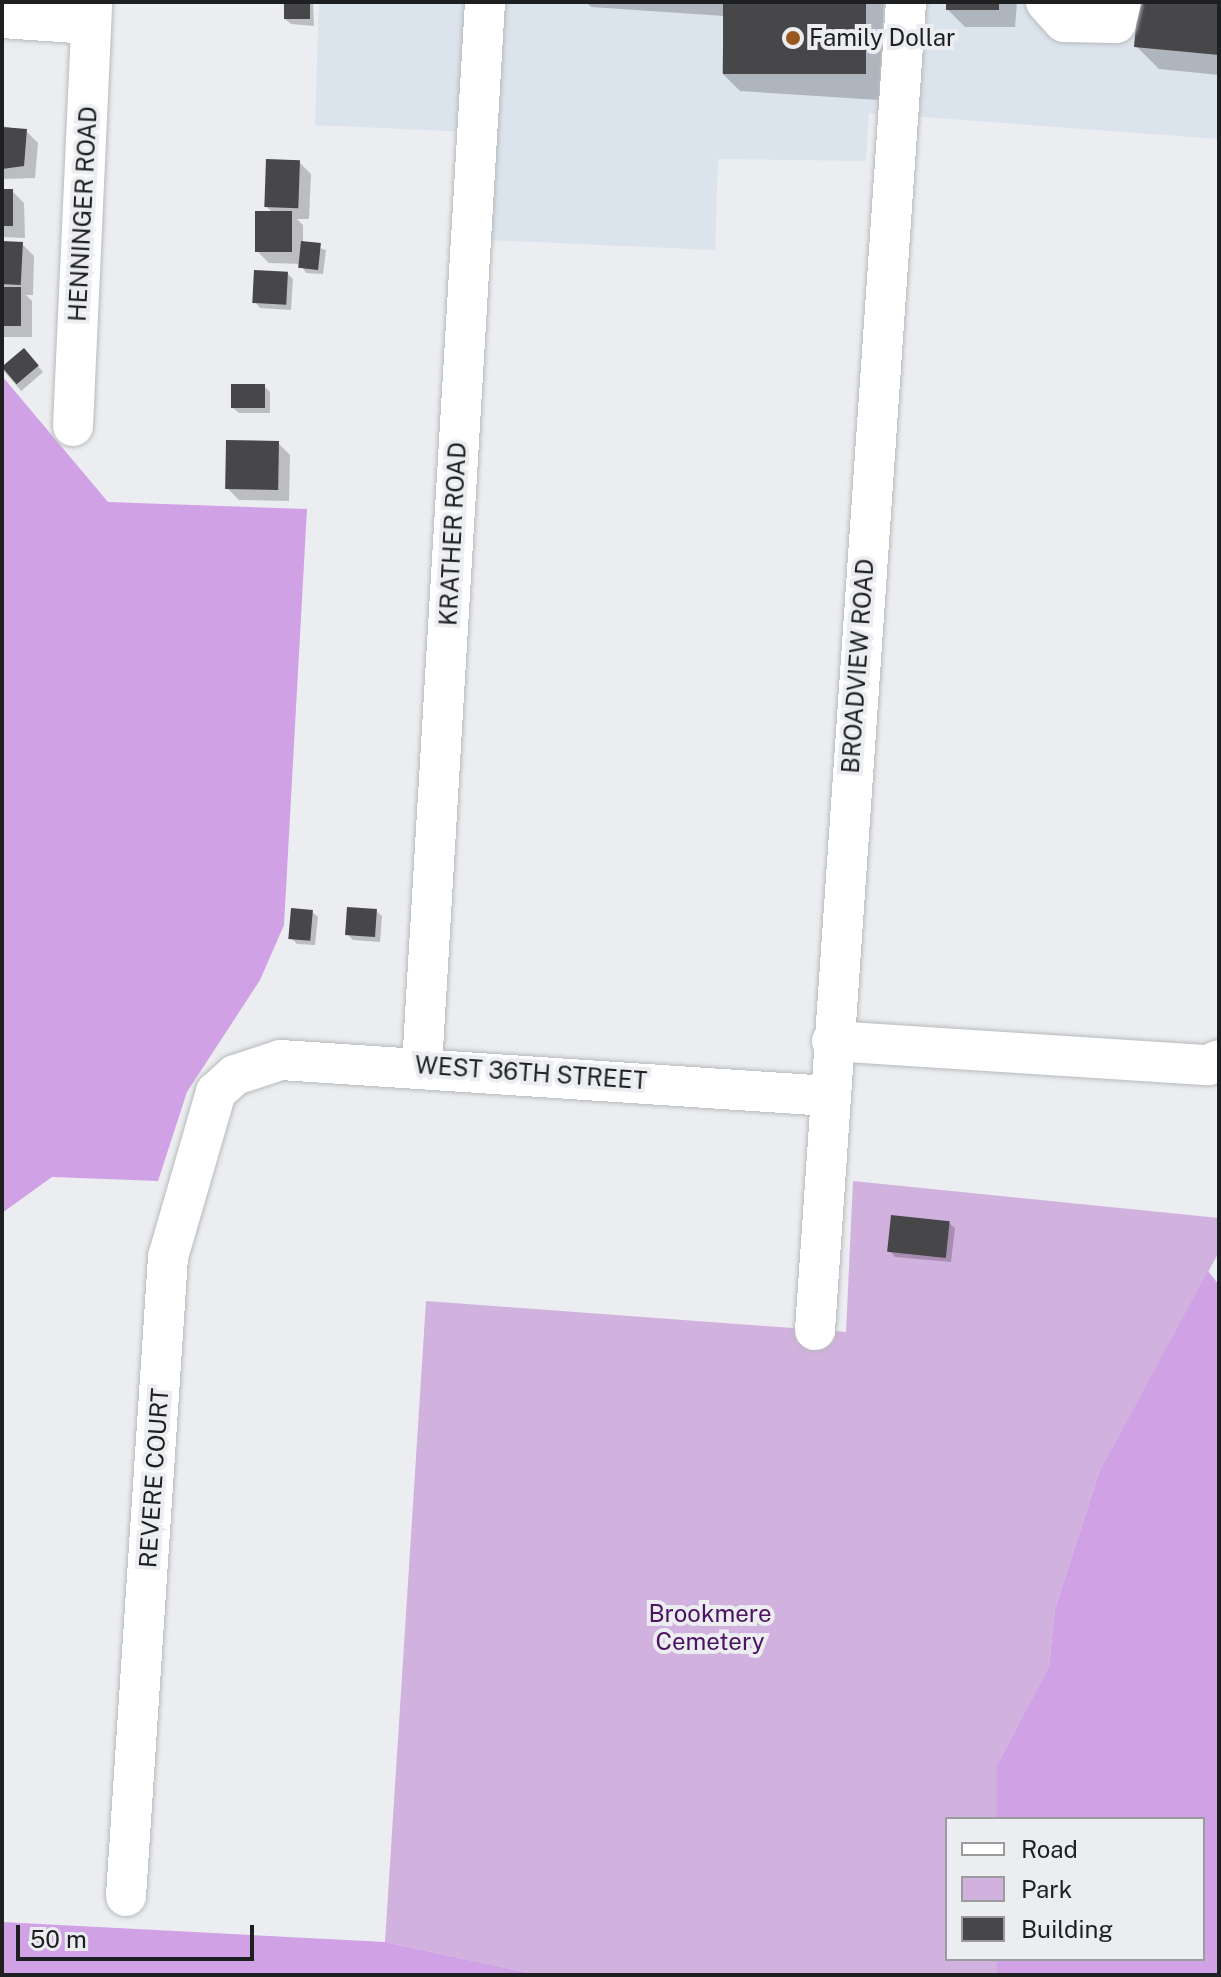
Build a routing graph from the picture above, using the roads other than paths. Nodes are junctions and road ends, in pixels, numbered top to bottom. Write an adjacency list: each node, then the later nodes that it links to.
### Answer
1 (485, 2): 10 (street, KRATHER ROAD)
2 (906, 2): 8 (street, BROADVIEW ROAD)
3 (1046, 2): 4 (street)
4 (1121, 2)
5 (92, 13): 6 (street); 7 (street, HENNINGER ROAD)
6 (2, 18)
7 (73, 426)
8 (832, 1041): 9 (street); 12 (street, BROADVIEW ROAD)
9 (1219, 1060)
10 (422, 1066): 11 (street, WEST 36TH STREET); 12 (street, WEST 36TH STREET)
11 (235, 1075): 14 (street, REVERE COURT)
12 (829, 1096): 13 (street, BROADVIEW ROAD)
13 (815, 1330)
14 (126, 1896)

